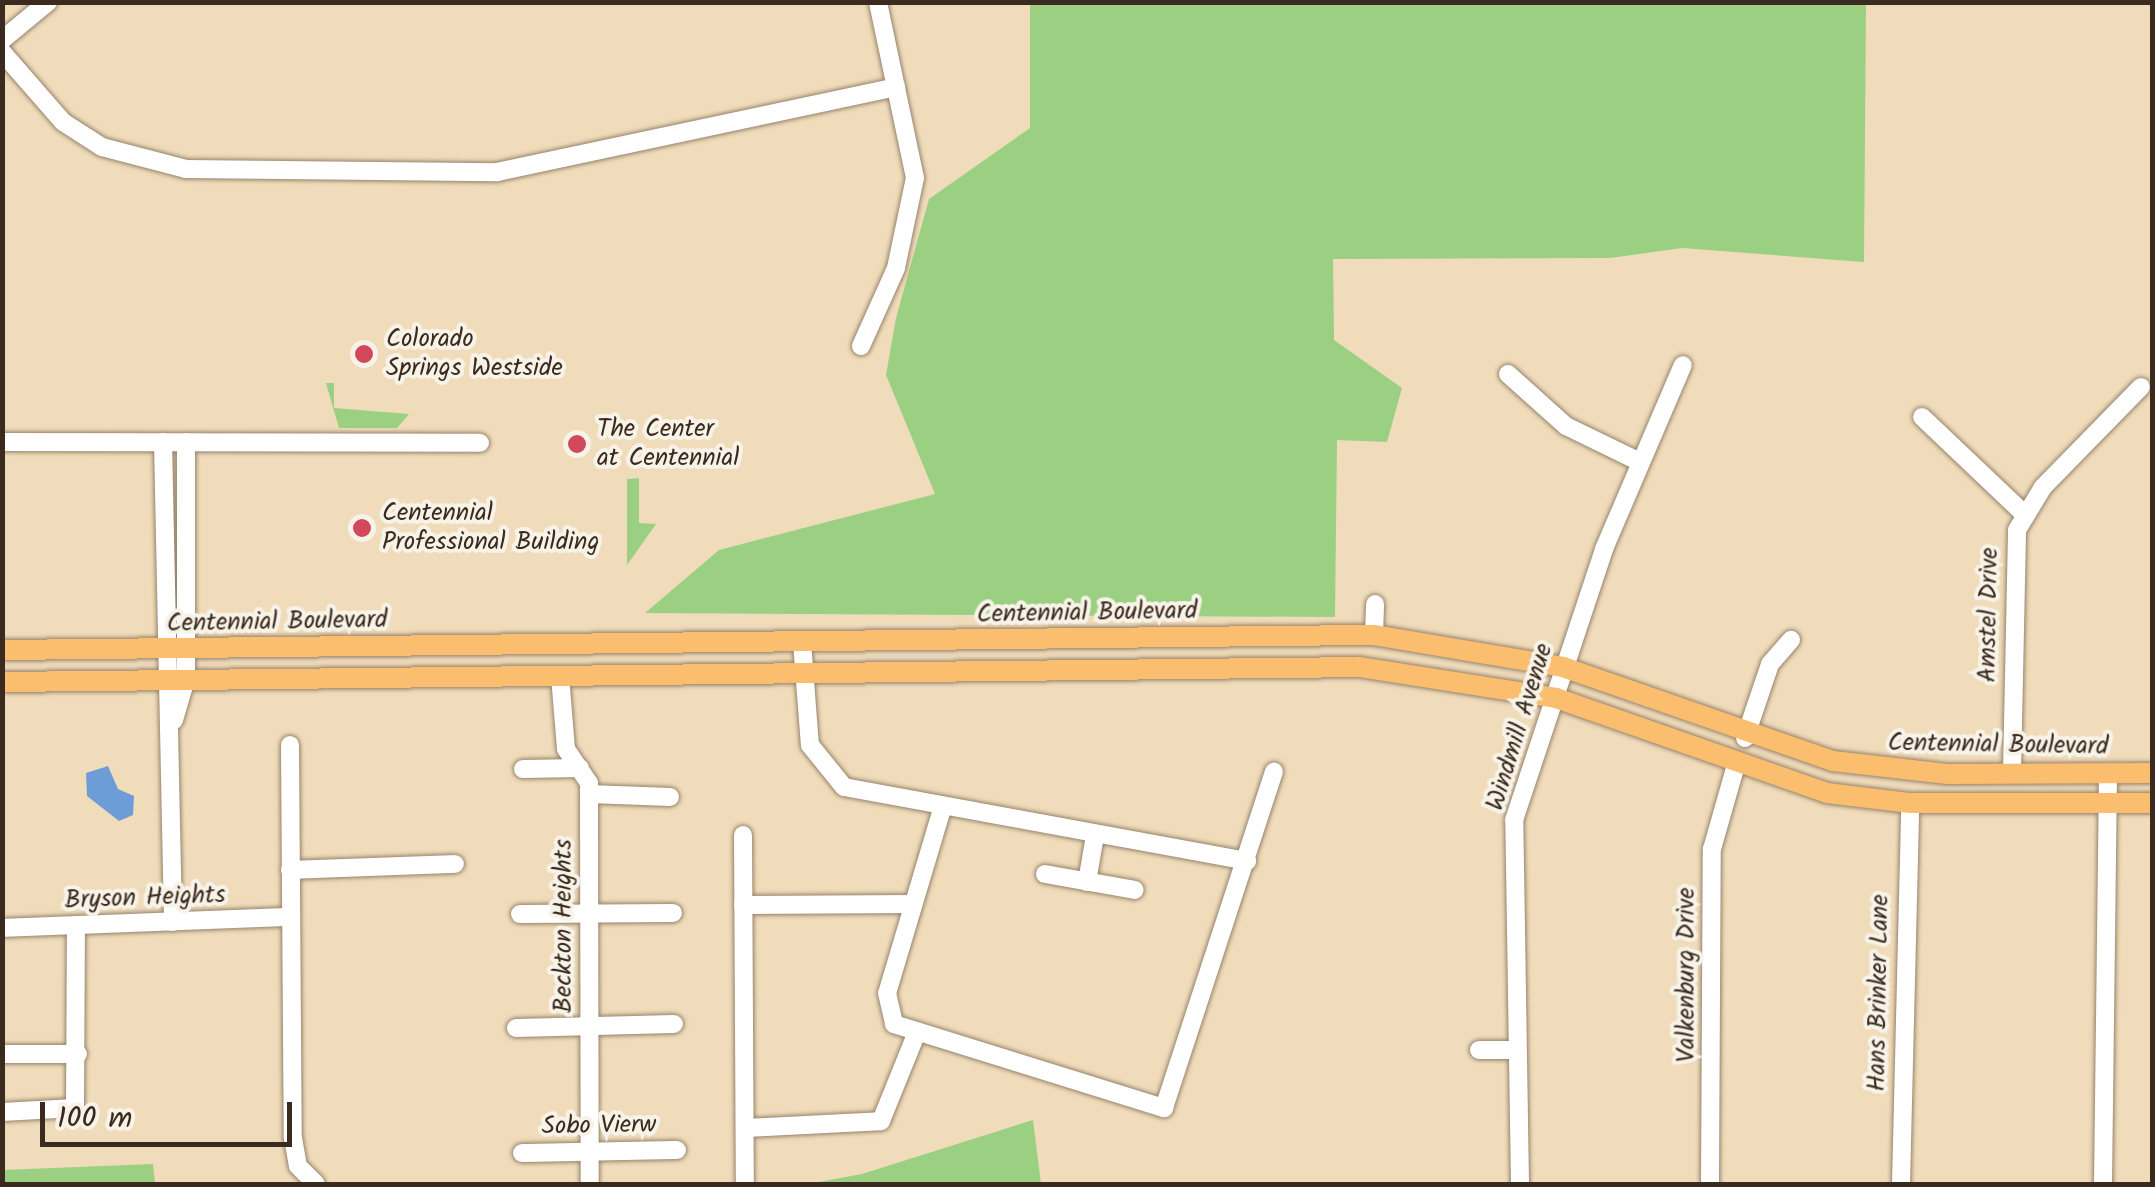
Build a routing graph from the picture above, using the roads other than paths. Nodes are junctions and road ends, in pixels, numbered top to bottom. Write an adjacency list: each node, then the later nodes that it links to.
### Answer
1 (48, 2): 3 (street)
2 (878, 2): 5 (street)
3 (2, 40)
4 (2, 52): 5 (street)
5 (896, 87): 6 (street)
6 (861, 346)
7 (1683, 365): 15 (street, Windmill Avenue)
8 (1508, 374): 15 (street)
9 (2141, 387): 16 (street)
10 (1922, 417): 16 (street)
11 (2, 442): 12 (street)
12 (163, 442): 13 (street); 22 (street)
13 (186, 442): 14 (street); 21 (street)
14 (480, 443)
15 (1640, 462): 24 (street, Windmill Avenue)
16 (2023, 513): 38 (street, Amstel Drive)
17 (1375, 604): 18 (street)
18 (1374, 635): 20 (main road, Centennial Boulevard); 24 (main road, Centennial Boulevard)
19 (1791, 640): 32 (street)
20 (802, 642): 21 (main road, Centennial Boulevard); 25 (street)
21 (186, 647): 22 (main road, Centennial Boulevard); 27 (street)
22 (162, 648): 23 (main road, Centennial Boulevard); 28 (street)
23 (2, 650)
24 (1564, 668): 30 (street, Windmill Avenue); 32 (main road, Centennial Boulevard)
25 (803, 674): 26 (main road); 30 (main road); 46 (street)
26 (560, 676): 27 (main road); 34 (street, Beckton Heights)
27 (186, 679): 28 (main road); 31 (street)
28 (162, 680): 29 (main road); 31 (street)
29 (2, 682)
30 (1556, 698): 35 (main road); 69 (street, Windmill Avenue)
31 (173, 725): 61 (street)
32 (1745, 738): 38 (main road, Centennial Boulevard)
33 (290, 745): 51 (street)
34 (580, 768): 36 (street); 41 (street, Beckton Heights)
35 (1736, 768): 43 (main road); 81 (street, Valkenburg Drive)
36 (522, 769)
37 (1274, 771): 49 (street)
38 (2012, 772): 40 (main road, Centennial Boulevard)
39 (2152, 772): 40 (main road, Centennial Boulevard)
40 (2108, 773): 45 (street)
41 (589, 794): 42 (street); 57 (street, Beckton Heights)
42 (670, 797)
43 (1910, 803): 45 (main road); 82 (street, Hans Brinker Lane)
44 (2152, 804): 45 (main road)
45 (2105, 805): 83 (street)
46 (942, 809): 48 (street); 55 (street)
47 (742, 835): 56 (street)
48 (1095, 835): 49 (street); 53 (street)
49 (1247, 861): 67 (street)
50 (455, 864): 51 (street)
51 (290, 870): 60 (street)
52 (1045, 874): 53 (street)
53 (1086, 882): 54 (street)
54 (1134, 890)
55 (913, 904): 56 (street); 67 (street)
56 (743, 905): 73 (street)
57 (589, 913): 58 (street); 59 (street); 65 (street, Beckton Heights)
58 (673, 913)
59 (520, 914)
60 (290, 916): 61 (street, Bryson Heights); 78 (street)
61 (174, 922): 62 (street, Bryson Heights)
62 (76, 926): 63 (street, Bryson Heights); 71 (street)
63 (2, 928)
64 (674, 1024): 65 (street)
65 (589, 1027): 66 (street); 76 (street, Beckton Heights)
66 (516, 1028)
67 (915, 1037): 73 (street)
68 (1480, 1050): 69 (street)
69 (1514, 1050): 80 (street, Windmill Avenue)
70 (2, 1054): 71 (street)
71 (78, 1054): 72 (street)
72 (2, 1112)
73 (745, 1128): 77 (street)
74 (677, 1150): 76 (street, Sobo Vierw)
75 (522, 1152): 76 (street, Sobo Vierw)
76 (589, 1152): 79 (street, Beckton Heights)
77 (746, 1182)
78 (316, 1184)
79 (590, 1184)
80 (1520, 1184)
81 (1710, 1184)
82 (1901, 1184)
83 (2102, 1184)

